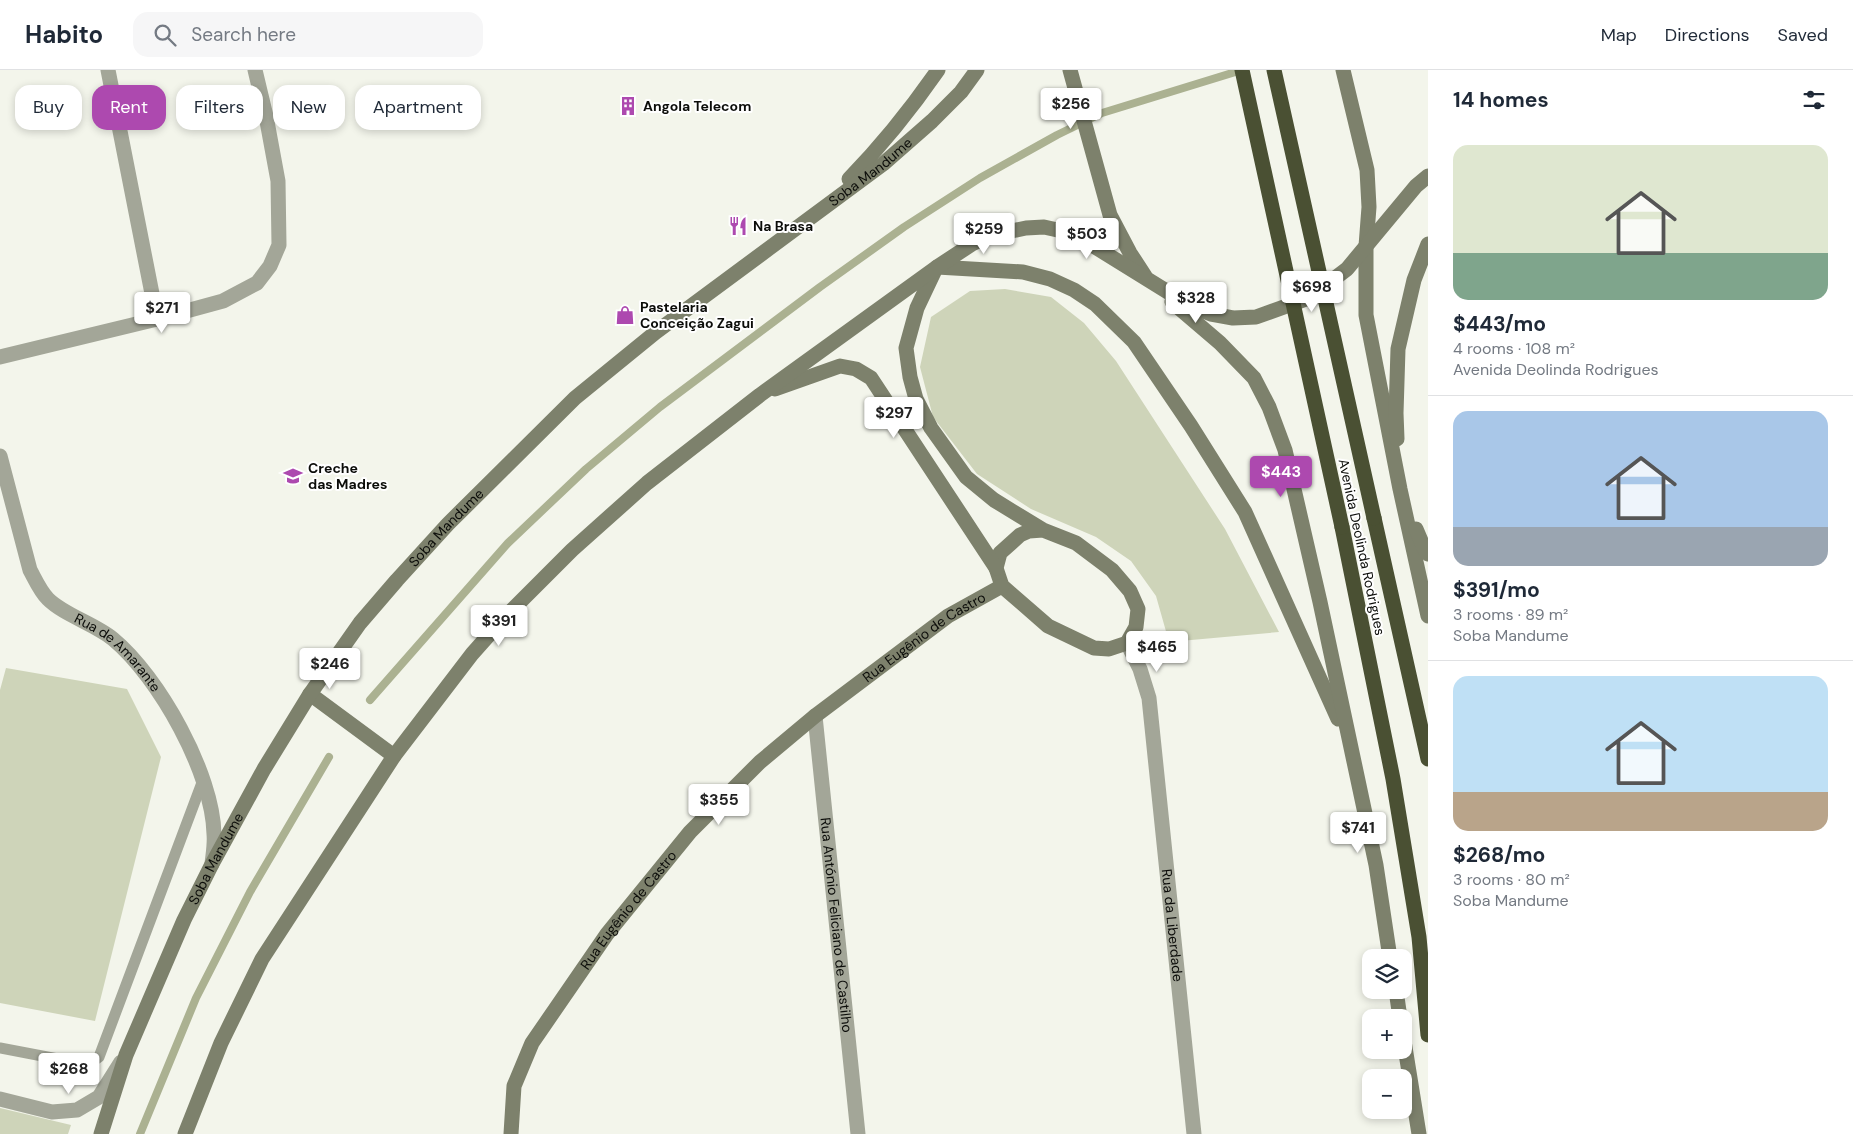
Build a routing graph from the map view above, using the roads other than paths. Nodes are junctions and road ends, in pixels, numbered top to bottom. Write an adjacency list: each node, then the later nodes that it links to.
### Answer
1 (108, 70): 15 (street)
2 (255, 70): 15 (street)
3 (938, 70): 10 (main road)
4 (977, 70): 10 (main road, Soba Mandume)
5 (1070, 70): 14 (main road)
6 (1242, 70): 34 (highway, Avenida Deolinda Rodrigues, bridge)
7 (1274, 70): 30 (highway, Avenida Deolinda Rodrigues, bridge)
8 (1343, 70): 12 (main road)
9 (1428, 176): 12 (main road)
10 (819, 210): 26 (main road, Soba Mandume)
11 (1428, 244): 19 (main road)
12 (1366, 246): 14 (main road); 19 (main road)
13 (937, 267): 14 (main road); 17 (main road); 20 (main road); 28 (main road)
14 (1150, 282): 28 (main road)
15 (157, 319): 16 (street)
16 (0, 357)
17 (760, 395): 22 (main road); 29 (main road)
18 (0, 456): 31 (street, Rua de Amarante)
19 (1400, 489): 21 (main road); 24 (main road)
20 (1043, 530): 22 (main road); 25 (main road)
21 (1428, 554)
22 (996, 568): 23 (main road)
23 (1002, 586): 25 (main road); 27 (main road, Rua Eugênio de Castro)
24 (1428, 616)
25 (1128, 643): 43 (street, Rua da Liberdade)
26 (310, 694): 29 (main road); 32 (main road, Soba Mandume)
27 (815, 716): 41 (main road, Rua Eugênio de Castro); 42 (street, Rua António Feliciano de Castilho)
28 (1350, 746): 33 (main road)
29 (394, 756): 40 (main road)
30 (1428, 759)
31 (203, 780): 32 (street, Rua de Amarante); 35 (lane)
32 (212, 864): 36 (main road, Soba Mandume)
33 (1389, 949)
34 (1428, 1035)
35 (0, 1048)
36 (126, 1055): 38 (street); 39 (main road, Soba Mandume)
37 (1407, 1059): 44 (main road)
38 (0, 1100)
39 (101, 1134)
40 (185, 1134)
41 (511, 1134)
42 (858, 1134)
43 (1194, 1134)
44 (1419, 1134)

